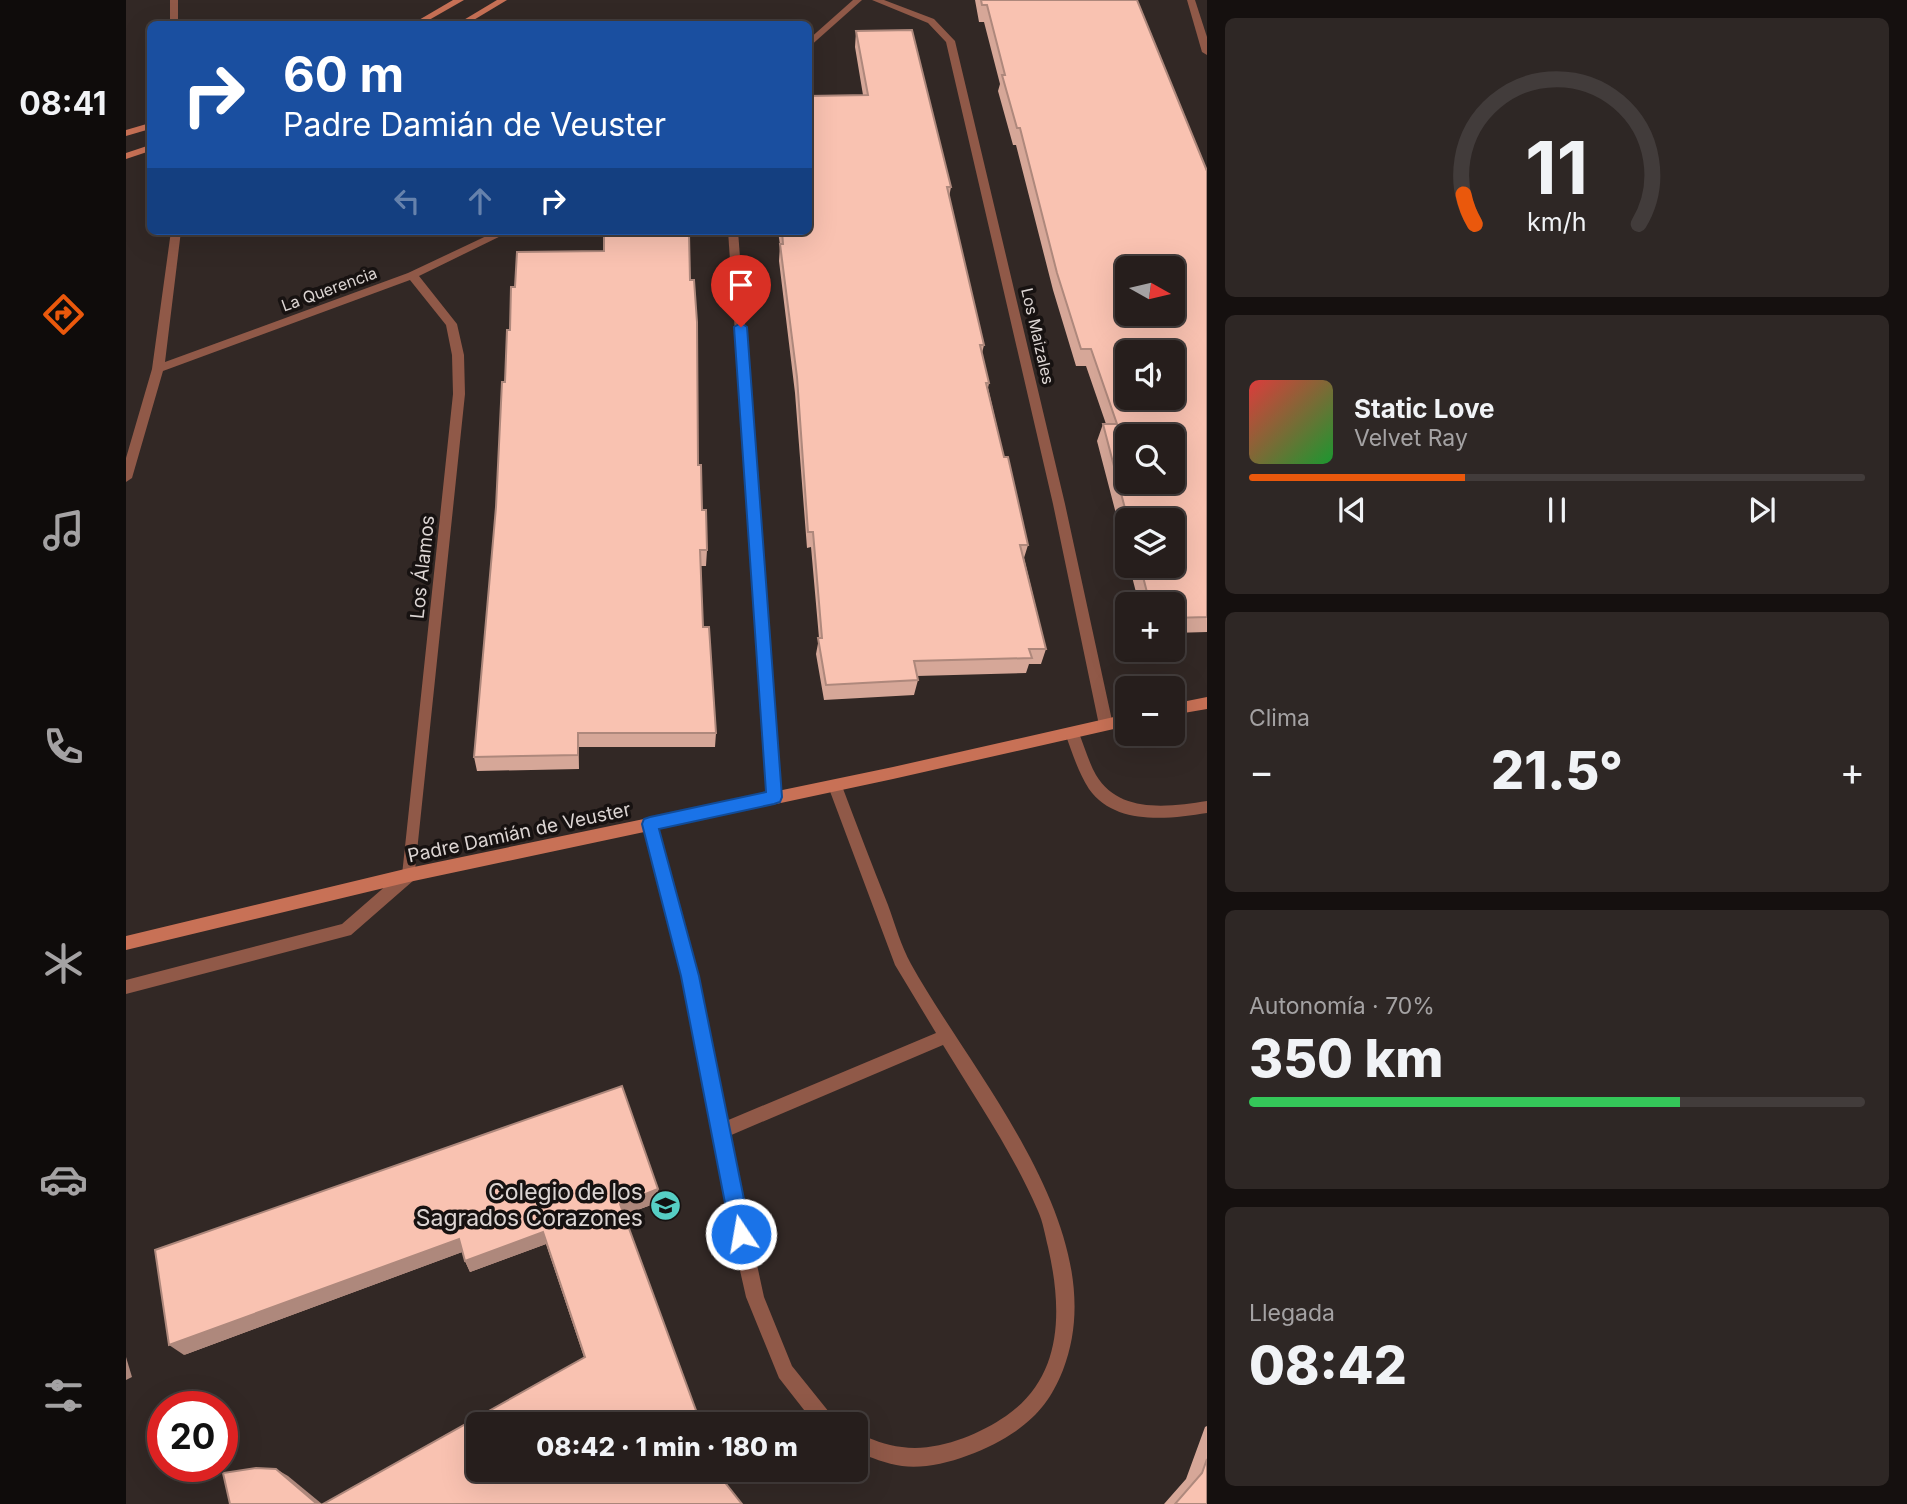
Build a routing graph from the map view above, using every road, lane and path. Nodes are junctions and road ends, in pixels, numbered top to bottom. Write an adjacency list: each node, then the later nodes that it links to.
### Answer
1 (174, 0): 7 (street)
2 (460, 0): 8 (street)
3 (503, 0): 9 (street)
4 (858, 0): 10 (street)
5 (876, 0): 25 (street, Los Maizales)
6 (1191, 0): 11 (street)
7 (174, 21)
8 (422, 21)
9 (466, 21)
10 (812, 41)
11 (1207, 52)
12 (147, 127): 13 (street)
13 (126, 133)
14 (147, 149): 15 (street)
15 (126, 156)
16 (175, 235): 20 (street)
17 (497, 235): 19 (street, La Querencia)
18 (733, 235): 28 (street)
19 (412, 275): 20 (street, La Querencia); 31 (street, Los Álamos)
20 (158, 369): 21 (street)
21 (126, 478)
22 (1207, 703): 23 (street)
23 (1185, 707)
24 (1115, 722): 25 (street, Padre Damián de Veuster)
25 (1106, 724): 26 (street, Padre Damián de Veuster)
26 (1072, 733): 27 (street, Padre Damián de Veuster); 29 (street)
27 (835, 786): 28 (street, Padre Damián de Veuster); 34 (street)
28 (774, 797): 30 (street, Padre Damián de Veuster)
29 (1207, 807)
30 (650, 824): 31 (street, Padre Damián de Veuster); 35 (street)
31 (409, 875): 32 (street, Padre Damián de Veuster); 33 (street)
32 (126, 943)
33 (126, 987)
34 (946, 1036): 35 (street); 37 (street)
35 (722, 1131): 36 (street)
36 (816, 1412)
37 (868, 1447)

